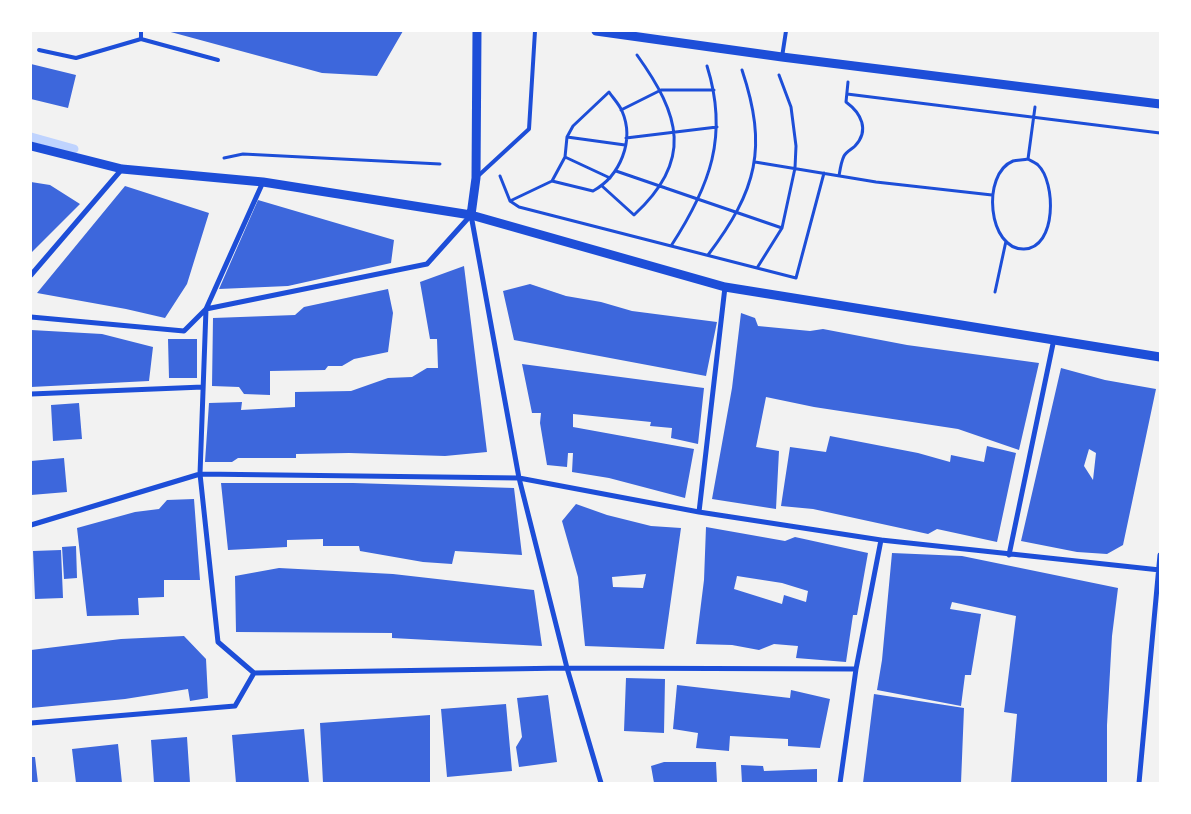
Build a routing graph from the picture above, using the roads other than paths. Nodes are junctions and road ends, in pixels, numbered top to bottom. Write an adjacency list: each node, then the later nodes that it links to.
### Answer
1 (141, 31): 6 (lane)
2 (477, 31): 13 (street)
3 (535, 31): 13 (lane)
4 (596, 31): 8 (street)
5 (786, 31): 8 (lane)
6 (141, 39): 7 (lane); 9 (lane)
7 (39, 50)
8 (782, 57): 10 (street)
9 (218, 60)
10 (1160, 104)
11 (31, 146): 12 (street)
12 (122, 169): 14 (street); 16 (street)
13 (476, 178): 15 (street)
14 (263, 182): 15 (street); 18 (street)
15 (471, 215): 17 (street); 18 (street); 25 (street)
16 (31, 275)
17 (726, 287): 20 (street); 26 (street)
18 (206, 309): 19 (street); 22 (street)
19 (31, 317)
20 (1054, 339): 21 (street); 29 (street)
21 (1160, 357)
22 (203, 387): 23 (street); 24 (street)
23 (31, 394)
24 (200, 474): 25 (street); 27 (street); 34 (street)
25 (519, 478): 26 (street); 32 (street)
26 (699, 512): 28 (street)
27 (31, 525)
28 (881, 540): 29 (street); 33 (street)
29 (1009, 555): 31 (street)
30 (1160, 555): 31 (street)
31 (1159, 569): 38 (street)
32 (567, 668): 33 (street); 34 (street); 36 (street)
33 (856, 669): 37 (street)
34 (254, 673): 35 (street)
35 (31, 723)
36 (601, 783)
37 (840, 783)
38 (1139, 783)

